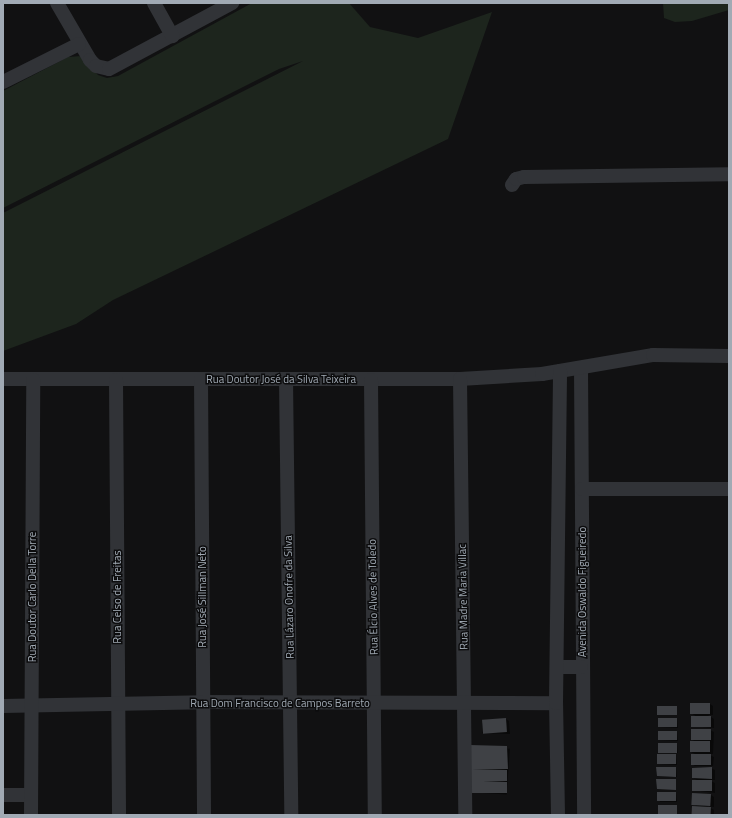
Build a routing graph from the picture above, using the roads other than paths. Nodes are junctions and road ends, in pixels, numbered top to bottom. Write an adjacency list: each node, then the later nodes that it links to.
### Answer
1 (58, 3): 5 (street)
2 (154, 3): 4 (street)
3 (232, 3): 4 (street)
4 (172, 36): 5 (street)
5 (79, 44): 6 (street)
6 (3, 82)
7 (729, 174): 8 (street)
8 (512, 185)
9 (729, 356): 10 (street, Rua Doutor José da Silva Teixeira)
10 (581, 369): 11 (street, Rua Doutor José da Silva Teixeira); 19 (street, Avenida Oswaldo Figueiredo)
11 (560, 371): 15 (street, Rua Doutor José da Silva Teixeira); 21 (street)
12 (3, 379): 16 (street, Rua Doutor José da Silva Teixeira)
13 (201, 379): 14 (street, Rua Doutor José da Silva Teixeira); 17 (street, Rua Doutor José da Silva Teixeira); 25 (street, Rua José Sillman Neto)
14 (286, 379): 18 (street, Rua Doutor José da Silva Teixeira); 29 (street, Rua Lázaro Onofre da Silva)
15 (460, 379): 18 (street, Rua Doutor José da Silva Teixeira); 26 (street, Rua Madre Maria Villac)
16 (33, 380): 17 (street, Rua Doutor José da Silva Teixeira); 32 (street, Rua Doutor Carlo Della Torre)
17 (116, 380): 30 (street, Rua Celso de Freitas)
18 (371, 380): 27 (street, Rua Élcio Alves de Toledo)
19 (582, 489): 20 (street); 22 (street, Avenida Oswaldo Figueiredo)
20 (729, 489)
21 (559, 530): 22 (street); 23 (street)
22 (582, 530): 24 (street, Avenida Oswaldo Figueiredo)
23 (557, 667): 24 (street); 28 (street)
24 (581, 667): 42 (street, Avenida Oswaldo Figueiredo)
25 (203, 702): 29 (street, Rua Dom Francisco de Campos Barreto); 30 (street, Rua Dom Francisco de Campos Barreto); 37 (street, Rua José Sillman Neto)
26 (464, 702): 27 (street, Rua Dom Francisco de Campos Barreto); 28 (street, Rua Dom Francisco de Campos Barreto); 40 (street, Rua Madre Maria Villac)
27 (374, 703): 29 (street, Rua Dom Francisco de Campos Barreto); 39 (street, Rua Élcio Alves de Toledo)
28 (556, 703): 41 (street)
29 (290, 704): 38 (street, Rua Lázaro Onofre da Silva)
30 (118, 705): 32 (street, Rua Dom Francisco de Campos Barreto); 36 (street, Rua Celso de Freitas)
31 (3, 706): 32 (street, Rua Dom Francisco de Campos Barreto)
32 (32, 706): 34 (street, Rua Doutor Carlo Della Torre)
33 (3, 795): 34 (street)
34 (31, 795): 35 (street, Rua Doutor Carlo Della Torre)
35 (31, 815)
36 (119, 815)
37 (204, 815)
38 (291, 815)
39 (375, 815)
40 (465, 815)
41 (558, 815)
42 (584, 815)

